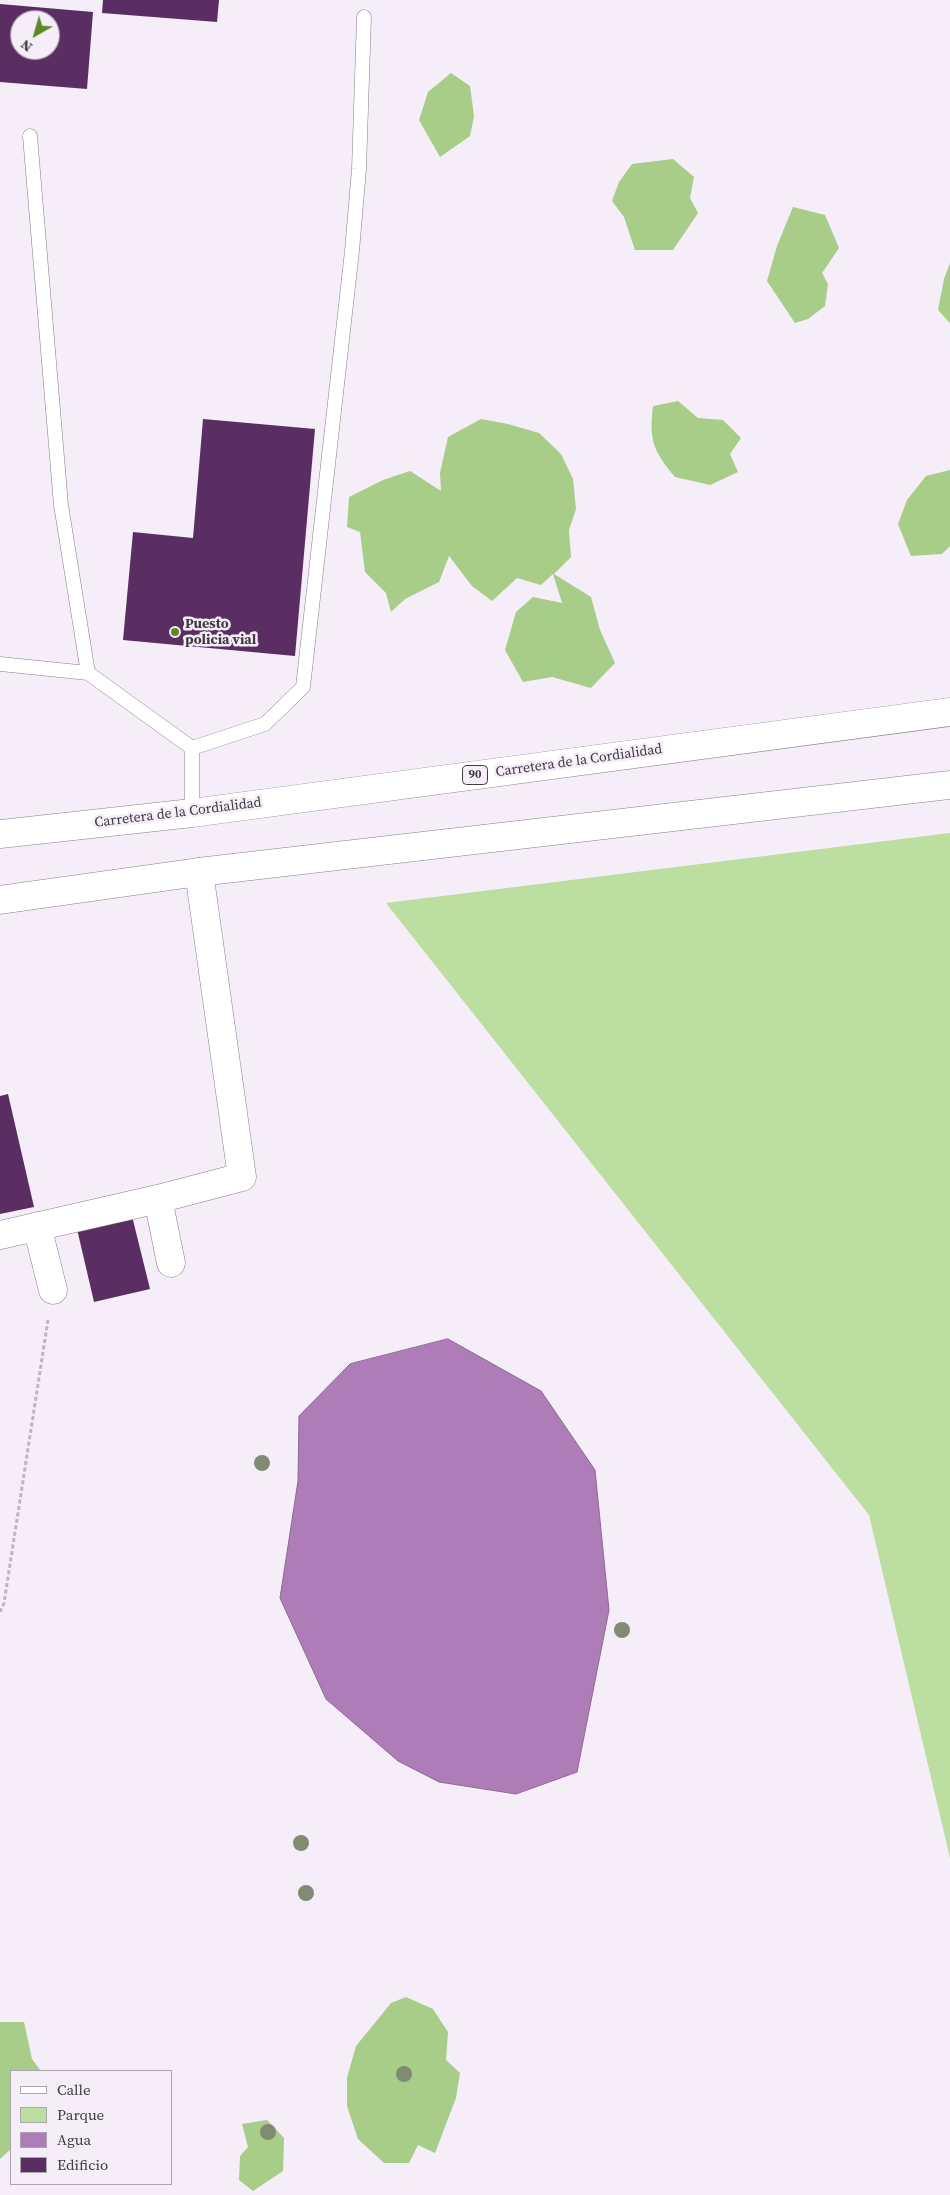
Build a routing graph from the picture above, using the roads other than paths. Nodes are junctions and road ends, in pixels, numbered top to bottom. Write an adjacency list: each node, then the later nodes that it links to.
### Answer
1 (364, 18): 6 (lane)
2 (30, 136): 4 (lane)
3 (0, 664): 4 (lane)
4 (88, 673): 6 (lane)
5 (950, 712): 8 (main road, Carretera de la Cordialidad / 90)
6 (192, 748): 8 (lane)
7 (950, 785): 10 (main road)
8 (192, 813): 9 (main road, Carretera de la Cordialidad / 90)
9 (0, 834)
10 (200, 872): 11 (main road); 12 (main road)
11 (0, 900)
12 (158, 1199): 13 (main road); 15 (main road)
13 (37, 1226): 14 (main road); 16 (main road)
14 (0, 1235)
15 (171, 1262)
16 (53, 1290)

